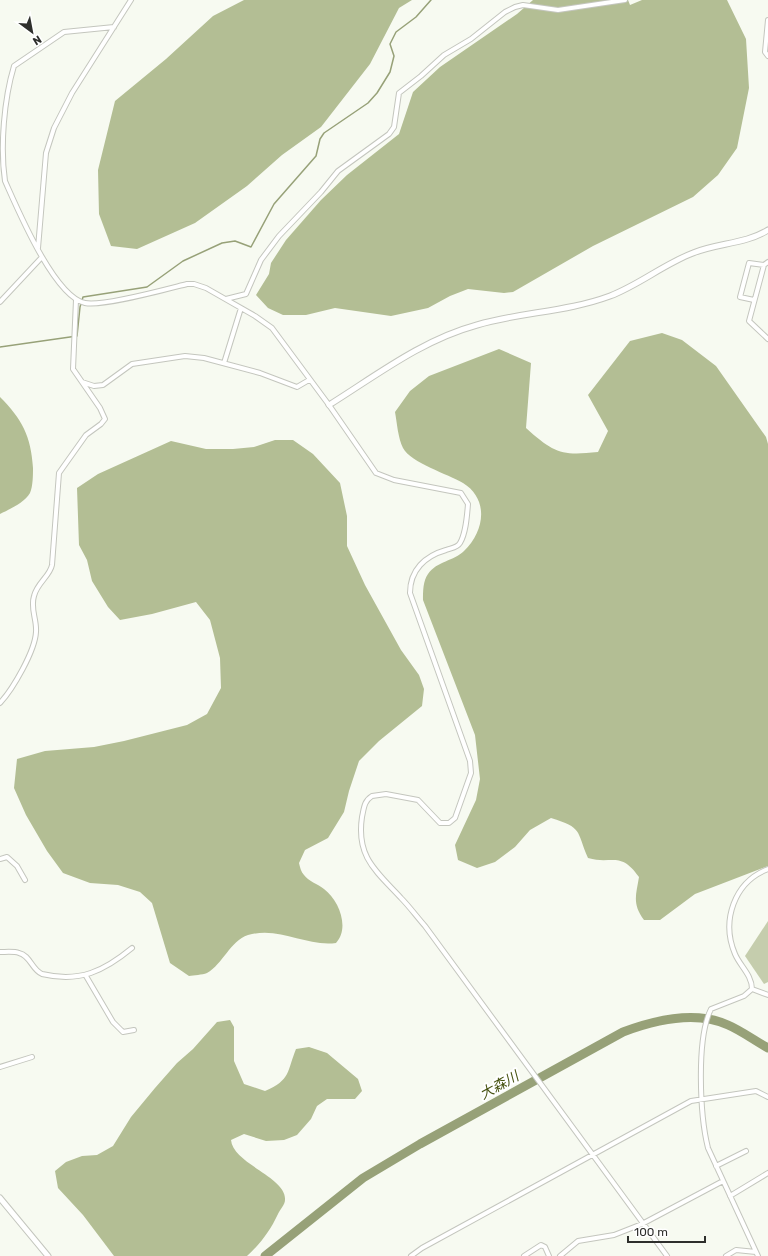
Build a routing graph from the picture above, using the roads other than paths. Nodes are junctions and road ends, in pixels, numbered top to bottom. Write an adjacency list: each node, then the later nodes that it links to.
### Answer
1 (132, 0): 4 (street)
2 (625, 0): 10 (street)
3 (768, 20): 5 (street)
4 (114, 27): 7 (street); 7 (street)
5 (768, 56)
6 (768, 230): 19 (street)
7 (38, 248): 8 (street)
8 (42, 257): 11 (street); 13 (street)
9 (766, 263): 12 (street); 12 (street)
10 (226, 299): 11 (street); 14 (street)
11 (76, 300): 18 (street)
12 (754, 300): 15 (street)
13 (0, 302)
14 (241, 308): 16 (street); 17 (street)
15 (768, 339)
16 (224, 363): 17 (street); 18 (street)
17 (309, 380): 19 (street)
18 (81, 382): 20 (street)
19 (329, 406): 35 (street)
20 (0, 703)
21 (0, 860): 23 (street)
22 (768, 870): 27 (street)
23 (25, 880)
24 (132, 948): 26 (street)
25 (0, 952): 26 (street)
26 (86, 976): 29 (street)
27 (752, 989): 28 (street); 33 (street)
28 (768, 995)
29 (134, 1030)
30 (32, 1057): 31 (street)
31 (0, 1067)
32 (768, 1096): 33 (street)
33 (701, 1098): 35 (street); 36 (street)
34 (746, 1151): 36 (street)
35 (592, 1156): 41 (street); 44 (street)
36 (716, 1166): 38 (street)
37 (768, 1173): 39 (street)
38 (723, 1181): 39 (street); 41 (street)
39 (730, 1196): 42 (street)
40 (0, 1198): 43 (street)
41 (642, 1224): 47 (street); 48 (street)
42 (757, 1254): 49 (street)
43 (47, 1256)
44 (411, 1256)
45 (524, 1256): 46 (street)
46 (549, 1256)
47 (560, 1256)
48 (667, 1256)
49 (726, 1256)

